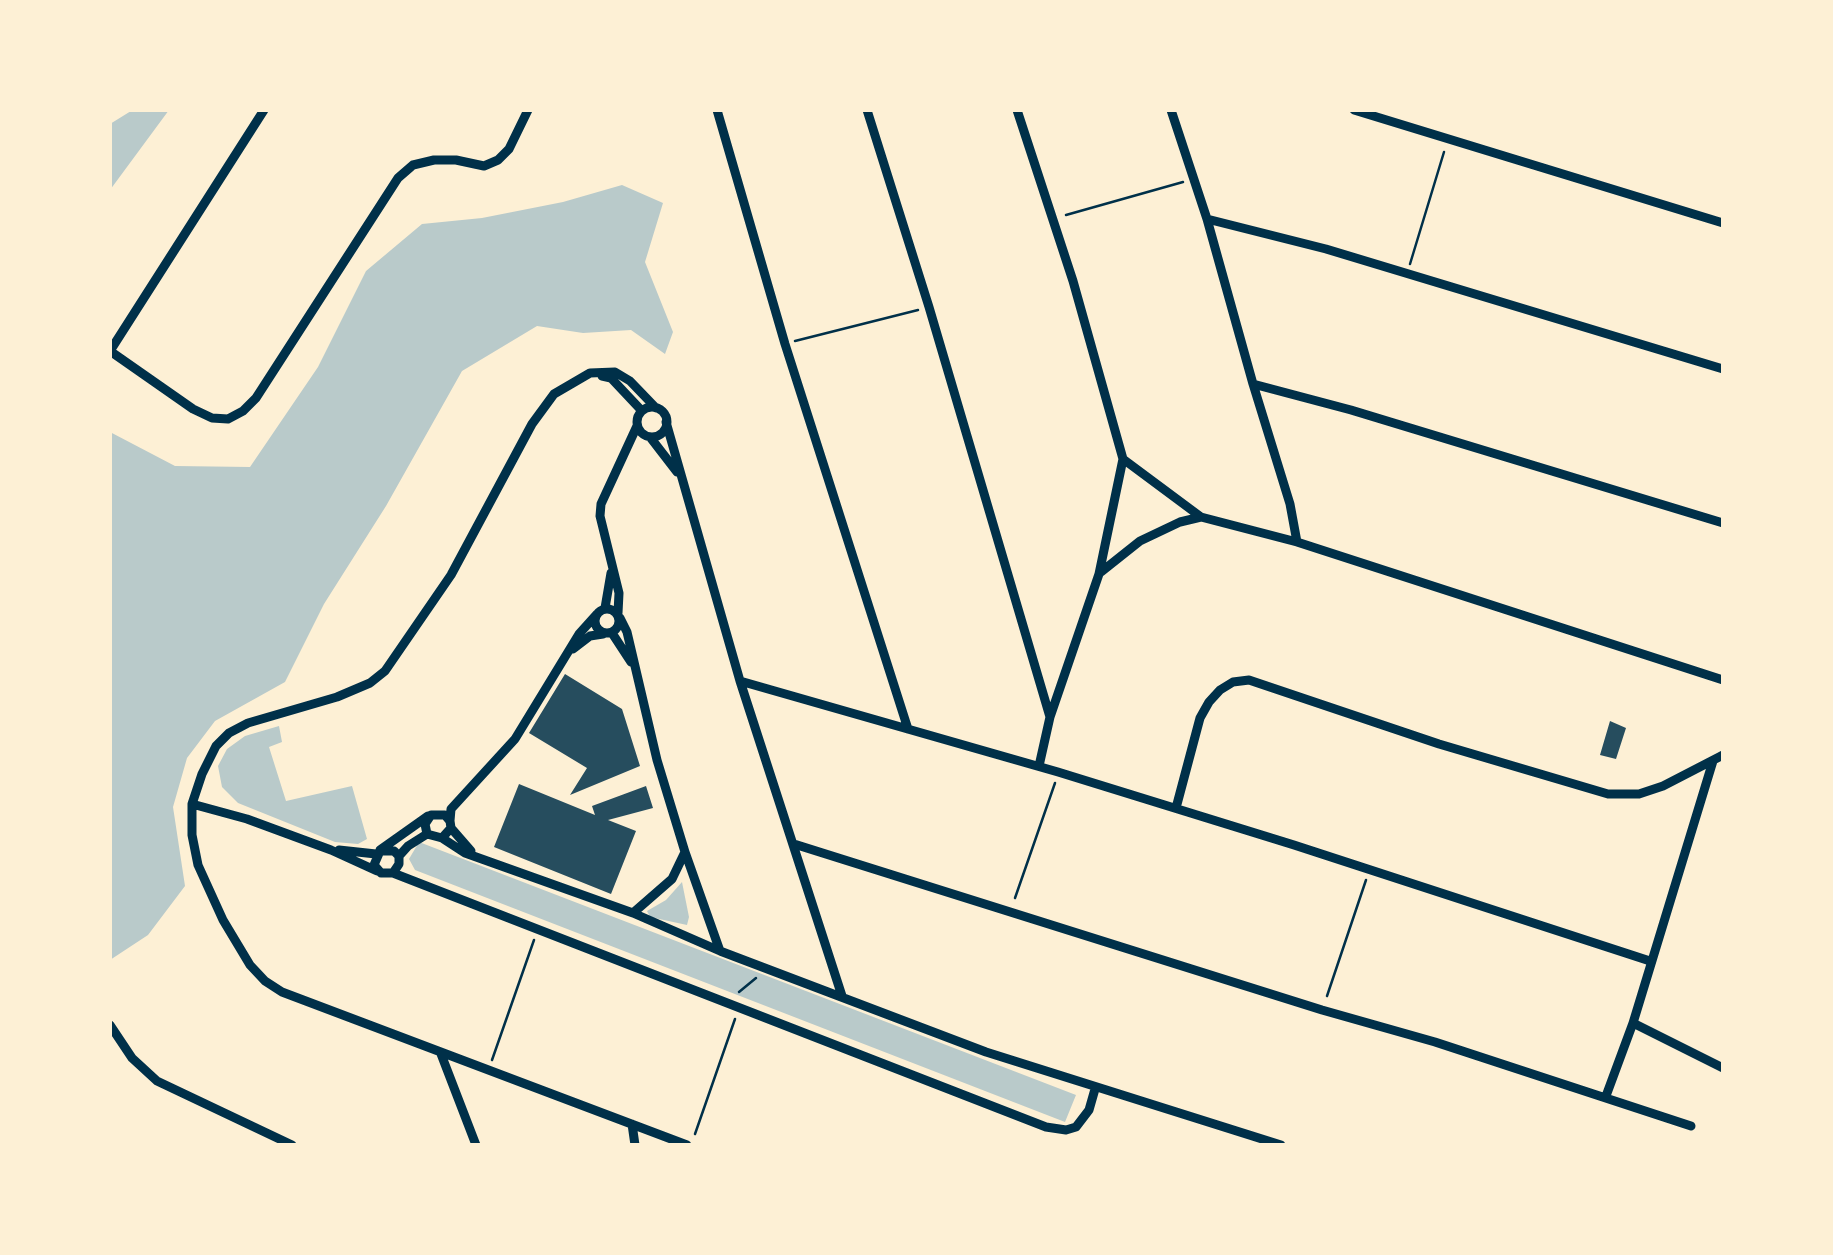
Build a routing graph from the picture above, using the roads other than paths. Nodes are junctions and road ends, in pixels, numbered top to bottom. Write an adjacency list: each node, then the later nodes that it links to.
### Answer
1 (264, 110): 10 (street)
2 (528, 110): 10 (street)
3 (717, 110): 35 (street)
4 (866, 110): 34 (street)
5 (1017, 110): 20 (street)
6 (1171, 110): 8 (street)
7 (1354, 110): 9 (street)
8 (1207, 218): 11 (street); 13 (street)
9 (1723, 223)
10 (110, 351)
11 (1723, 369)
12 (590, 373): 14 (street); 15 (street); 39 (street)
13 (1252, 384): 23 (street); 24 (street)
14 (656, 408): 15 (street); 16 (street)
15 (642, 411): 17 (street)
16 (666, 422): 18 (street); 21 (street)
17 (638, 426): 18 (street); 19 (street)
18 (648, 436): 19 (street); 21 (street)
19 (624, 457): 25 (street)
20 (1123, 459): 22 (street); 26 (street)
21 (682, 478): 32 (street)
22 (1201, 518): 24 (street); 26 (street)
23 (1723, 523)
24 (1298, 542): 33 (street)
25 (612, 566): 27 (street); 28 (street)
26 (1099, 574): 34 (street)
27 (601, 611): 28 (street); 29 (street); 30 (street)
28 (619, 615): 29 (street); 31 (street)
29 (608, 633): 30 (street); 31 (street)
30 (571, 650): 38 (street)
31 (632, 664): 48 (street)
32 (740, 680): 35 (street); 45 (street)
33 (1723, 680)
34 (1050, 716): 37 (street)
35 (908, 729): 37 (street)
36 (1718, 758): 40 (street); 54 (street)
37 (1039, 766): 40 (street)
38 (472, 786): 41 (street); 42 (street)
39 (192, 804): 46 (street); 58 (street)
40 (1176, 808): 54 (street)
41 (434, 814): 42 (street); 43 (street); 47 (street)
42 (450, 824): 44 (street); 49 (street)
43 (428, 834): 44 (street); 50 (street)
44 (442, 838): 49 (street)
45 (794, 844): 55 (street); 61 (street)
46 (331, 850): 47 (street); 51 (street)
47 (378, 852): 50 (street); 51 (street)
48 (685, 852): 52 (street); 53 (street)
49 (477, 856): 52 (street)
50 (397, 864): 51 (street); 60 (street)
51 (381, 873)
52 (633, 913): 53 (street)
53 (720, 950): 55 (street)
54 (1650, 961): 56 (street)
55 (842, 996): 60 (street)
56 (1633, 1023): 59 (street); 61 (street)
57 (110, 1025): 64 (street)
58 (441, 1054): 62 (street); 65 (street)
59 (1723, 1068)
60 (1096, 1089): 68 (street)
61 (1606, 1096): 63 (street)
62 (632, 1124): 66 (street); 67 (street)
63 (1691, 1126)
64 (292, 1145)
65 (476, 1145)
66 (635, 1145)
67 (689, 1145)
68 (1282, 1145)

